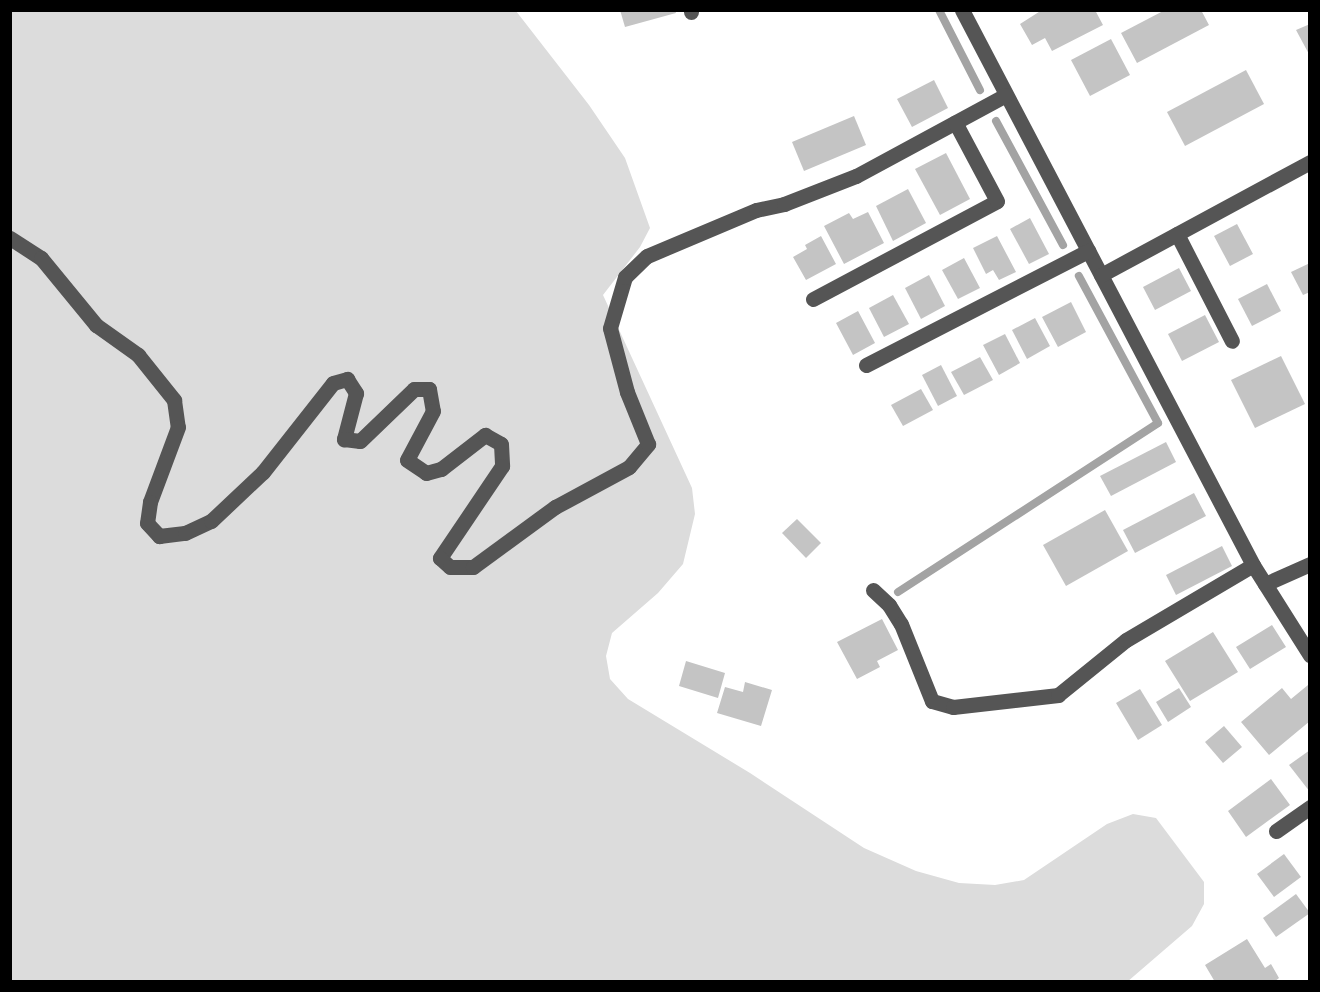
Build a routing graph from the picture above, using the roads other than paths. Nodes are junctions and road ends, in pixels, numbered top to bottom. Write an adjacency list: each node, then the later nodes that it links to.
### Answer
1 (969, 13): 2 (street)
2 (1006, 95): 3 (street); 7 (street)
3 (956, 122): 6 (street); 9 (street)
4 (1310, 162): 5 (street)
5 (1177, 234): 8 (street); 10 (street)
6 (10, 238)
7 (1088, 251): 8 (street); 11 (street)
8 (1101, 275): 13 (street)
9 (813, 298)
10 (1232, 341)
11 (866, 365)
12 (1310, 564): 14 (street)
13 (1253, 565): 14 (street); 15 (street)
14 (1265, 584): 16 (street)
15 (873, 590)
16 (1310, 656)
17 (1310, 807): 18 (street)
18 (1276, 831)

